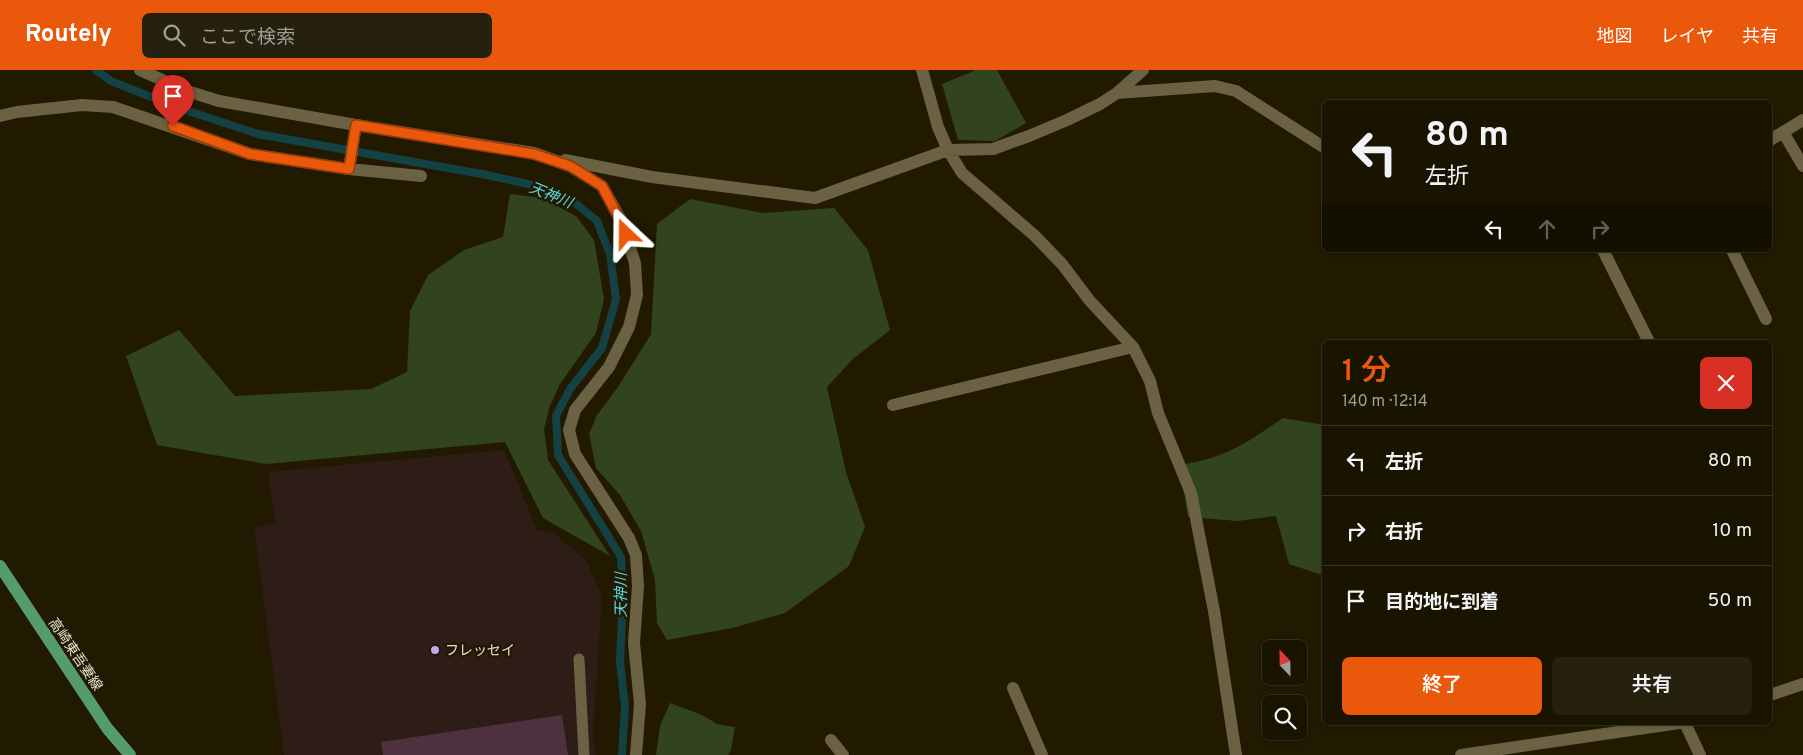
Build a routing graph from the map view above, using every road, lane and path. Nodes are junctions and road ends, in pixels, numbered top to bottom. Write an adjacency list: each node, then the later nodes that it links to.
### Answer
1 (140, 70): 7 (street)
2 (922, 70): 11 (street)
3 (1143, 70): 4 (street)
4 (1117, 92): 10 (street); 11 (street)
5 (0, 116): 13 (street)
6 (1803, 120): 8 (street)
7 (355, 130): 12 (street); 13 (street)
8 (1783, 132): 9 (street); 14 (street)
9 (1772, 139)
10 (1322, 146)
11 (948, 150): 12 (street); 20 (street)
12 (534, 154): 33 (street)
13 (350, 165): 15 (street)
14 (1803, 166)
15 (421, 176)
16 (1604, 252): 19 (street)
17 (1733, 252): 18 (street)
18 (1766, 319)
19 (1648, 340)
20 (1133, 347): 21 (street); 36 (street)
21 (893, 405)
22 (0, 566): 31 (main road, 高崎東吾妻線)
23 (579, 659): 32 (lane)
24 (1803, 684): 26 (street)
25 (1013, 688): 35 (street)
26 (1772, 694)
27 (1672, 725): 30 (street)
28 (1687, 725): 37 (street)
29 (831, 740): 34 (street)
30 (1468, 754)
31 (130, 755)
32 (584, 755)
33 (636, 755)
34 (843, 755)
35 (1042, 755)
36 (1236, 755)
37 (1700, 755)

